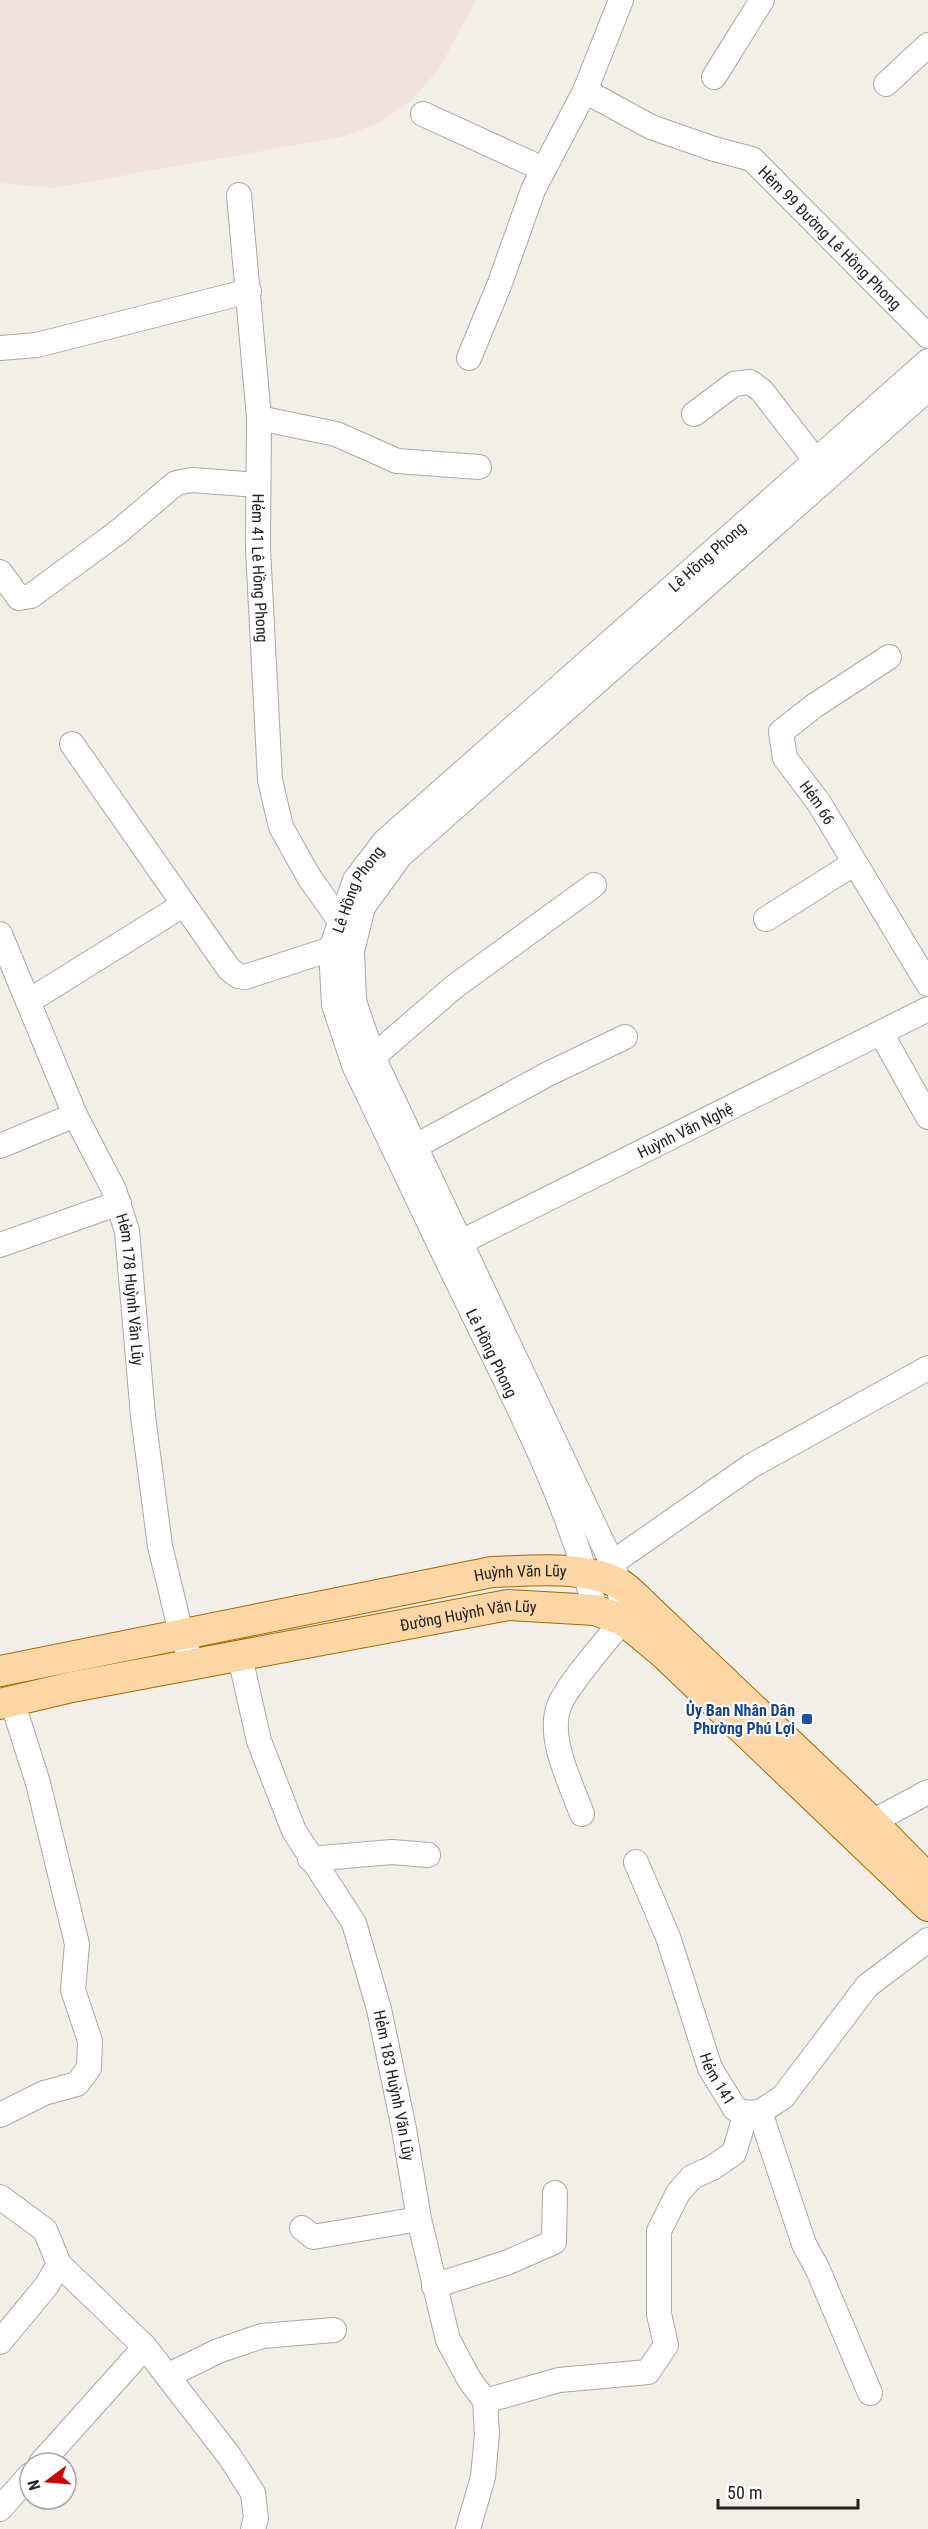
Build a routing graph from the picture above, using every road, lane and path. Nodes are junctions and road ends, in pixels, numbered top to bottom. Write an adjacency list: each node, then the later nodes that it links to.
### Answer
1 (621, 0): 6 (street)
2 (762, 0): 4 (street)
3 (928, 45): 5 (street)
4 (714, 76)
5 (886, 84)
6 (585, 92): 8 (street); 11 (street, Hẻm 99 Đường Lê Hồng Phong)
7 (423, 114): 8 (street)
8 (543, 169): 13 (street)
9 (238, 195): 10 (street, Hẻm 41 Lê Hồng Phong)
10 (249, 291): 12 (street); 17 (street, Hẻm 41 Lê Hồng Phong)
11 (928, 336)
12 (0, 348)
13 (469, 358)
14 (928, 361): 18 (street, Lê Hồng Phong)
15 (928, 389): 36 (street, Lê Hồng Phong)
16 (694, 414): 18 (street)
17 (259, 418): 19 (street); 20 (street, Hẻm 41 Lê Hồng Phong)
18 (816, 460): 28 (street, Lê Hồng Phong)
19 (479, 467)
20 (258, 484): 21 (street); 28 (street, Hẻm 41 Lê Hồng Phong)
21 (0, 572)
22 (889, 657): 24 (street, Hẻm 66)
23 (72, 744): 26 (street)
24 (853, 864): 27 (street); 31 (street, Hẻm 66)
25 (594, 885): 36 (street)
26 (183, 905): 30 (street); 32 (street)
27 (766, 919)
28 (340, 921): 30 (street, Lê Hồng Phong)
29 (3, 947): 32 (street, Hẻm 178 Huỳnh Văn Lũy)
30 (331, 949): 43 (street, Lê Hồng Phong)
31 (928, 984)
32 (29, 1001): 37 (street, Hẻm 178 Huỳnh Văn Lũy)
33 (928, 1009): 34 (street, Huỳnh Văn Nghệ)
34 (881, 1033): 38 (street); 43 (street, Huỳnh Văn Nghệ)
35 (625, 1036): 40 (street)
36 (373, 1057): 40 (street, Lê Hồng Phong)
37 (75, 1115): 39 (street); 41 (street, Hẻm 178 Huỳnh Văn Lũy)
38 (928, 1117)
39 (0, 1146)
40 (416, 1146): 43 (street, Lê Hồng Phong)
41 (119, 1203): 42 (street); 48 (street, Hẻm 178 Huỳnh Văn Lũy)
42 (0, 1245)
43 (452, 1247): 45 (street, Lê Hồng Phong)
44 (928, 1368): 45 (street)
45 (606, 1574): 46 (street, Lê Hồng Phong); 47 (street, Lê Hồng Phong); 48 (main road, Huỳnh Văn Lũy); 55 (main road)
46 (595, 1610): 47 (main road, Đường Huỳnh Văn Lũy); 49 (main road, Đường Huỳnh Văn Lũy)
47 (623, 1620): 54 (street); 55 (main road, Đường Huỳnh Văn Lũy)
48 (181, 1634): 50 (street, Hẻm 178 Huỳnh Văn Lũy); 51 (main road, Huỳnh Văn Lũy)
49 (240, 1657): 50 (main road, Đường Huỳnh Văn Lũy); 57 (street, Hẻm 183 Huỳnh Văn Lũy)
50 (194, 1665): 52 (main road, Đường Huỳnh Văn Lũy)
51 (0, 1671)
52 (6, 1703): 63 (street)
53 (928, 1792): 55 (street)
54 (582, 1814)
55 (865, 1830): 59 (main road); 60 (main road)
56 (428, 1855): 57 (street)
57 (310, 1859): 66 (street, Hẻm 183 Huỳnh Văn Lũy)
58 (636, 1862): 62 (street, Hẻm 141)
59 (928, 1879)
60 (928, 1906)
61 (928, 1940): 62 (street, Hẻm 141)
62 (753, 2113): 74 (street); 75 (street)
63 (0, 2115)
64 (555, 2193): 69 (street)
65 (0, 2198): 68 (street)
66 (419, 2219): 67 (street); 69 (street, Hẻm 183 Huỳnh Văn Lũy)
67 (302, 2228)
68 (59, 2264): 71 (street); 72 (street)
69 (434, 2286): 75 (street, Hẻm 183 Huỳnh Văn Lũy)
70 (334, 2330): 73 (street)
71 (0, 2342)
72 (145, 2347): 73 (street); 76 (street)
73 (169, 2375): 79 (street)
74 (870, 2392)
75 (484, 2401): 80 (street, Hẻm 183 Huỳnh Văn Lũy)
76 (52, 2451)
77 (18, 2489): 78 (street)
78 (0, 2509)
79 (253, 2529)
80 (468, 2529)

